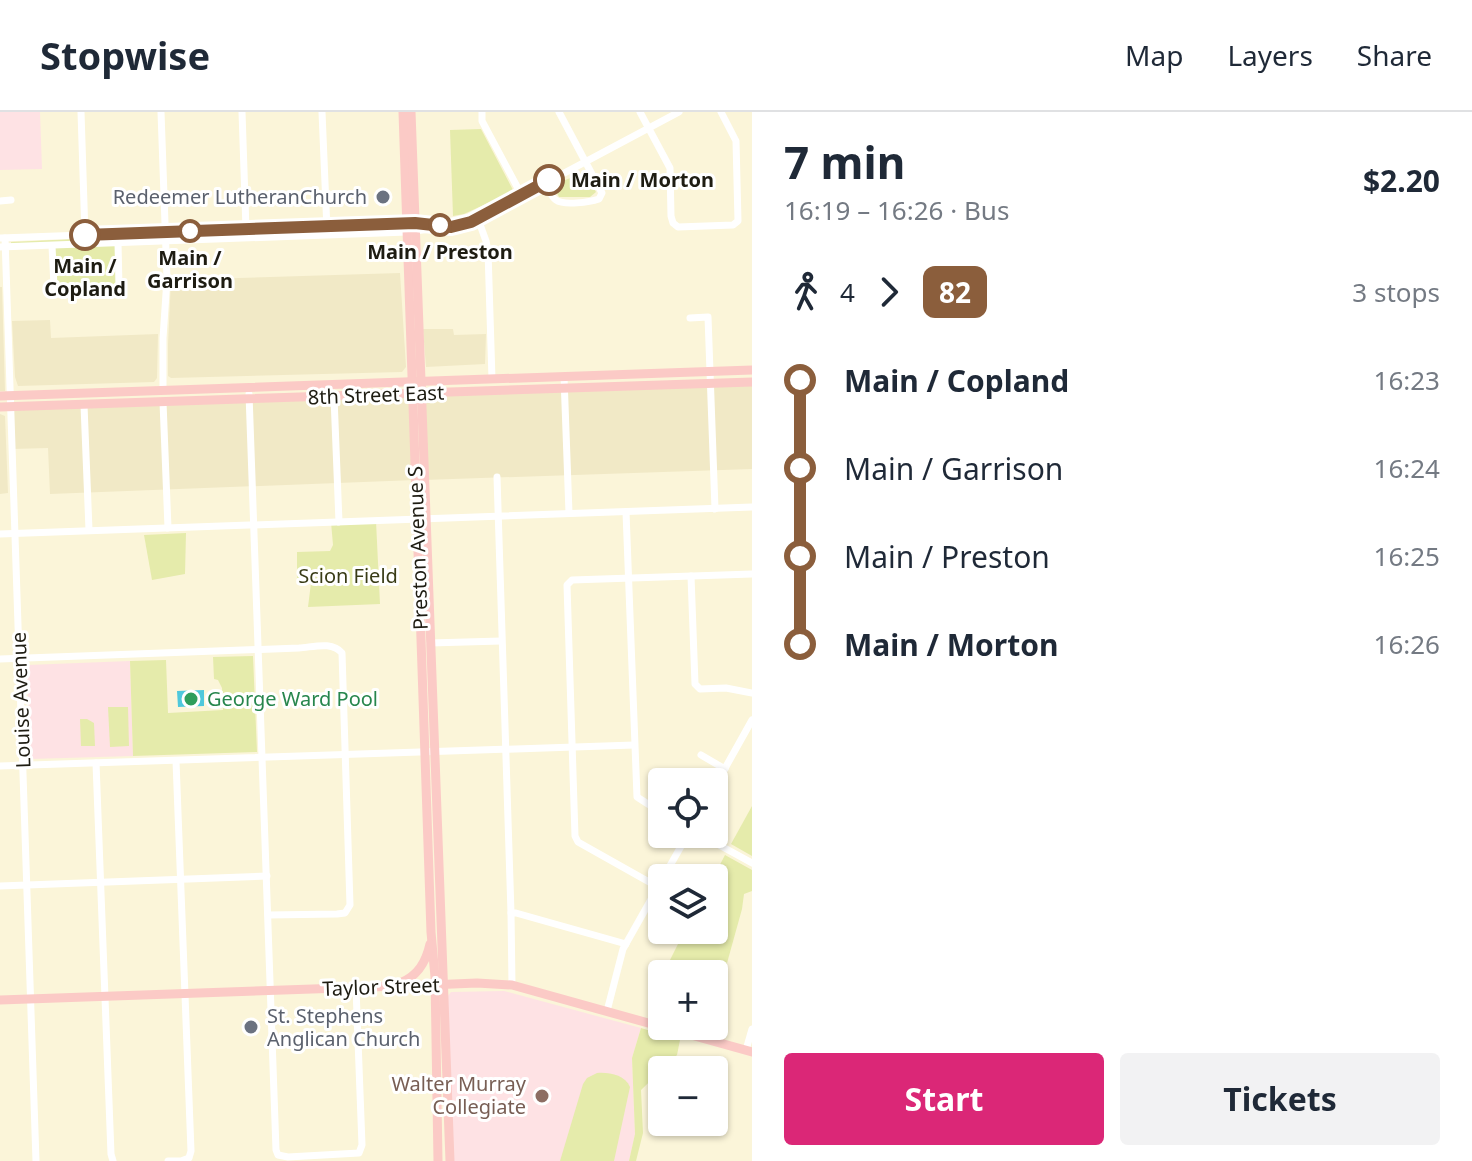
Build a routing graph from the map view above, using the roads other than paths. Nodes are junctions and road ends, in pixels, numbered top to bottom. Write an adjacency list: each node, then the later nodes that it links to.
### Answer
1 (81, 112): 22 (street)
2 (161, 112): 23 (street)
3 (242, 112): 20 (street)
4 (322, 112): 21 (street)
5 (403, 112): 19 (main road, Preston Avenue S)
6 (411, 112): 19 (main road, Preston Avenue S)
7 (482, 112): 15 (street)
8 (559, 112): 13 (street)
9 (640, 112): 12 (street)
10 (679, 112): 12 (street)
11 (721, 112): 12 (street)
12 (648, 128): 13 (street)
13 (585, 161): 14 (street); 14 (street)
14 (545, 182): 15 (street)
15 (521, 194): 18 (street)
16 (11, 200): 17 (street)
17 (0, 201)
18 (478, 219): 19 (street); 30 (street)
19 (411, 227): 21 (street); 34 (main road, Preston Avenue S)
20 (246, 229): 21 (street); 23 (street)
21 (327, 231): 23 (street)
22 (85, 235): 23 (street); 24 (street)
23 (165, 237): 25 (street); 36 (street)
24 (2, 243): 26 (street); 37 (street, Louise Avenue)
25 (118, 243): 26 (street); 26 (street)
26 (52, 246)
27 (690, 318): 29 (street)
28 (752, 370): 29 (main road, 8th Street East)
29 (710, 377): 31 (main road, 8th Street East); 32 (main road, 8th Street East); 45 (street)
30 (492, 379): 31 (main road, 8th Street East); 34 (main road, 8th Street East)
31 (564, 382): 34 (main road, 8th Street East); 47 (street)
32 (752, 382)
33 (249, 387): 34 (main road, 8th Street East); 35 (main road, 8th Street East); 39 (street)
34 (416, 387): 38 (main road, 8th Street East); 49 (main road, Preston Avenue S)
35 (199, 389): 36 (main road, 8th Street East); 40 (main road)
36 (163, 391): 37 (main road, 8th Street East)
37 (5, 396): 42 (street, Louise Avenue)
38 (334, 397): 39 (main road, 8th Street East); 50 (street)
39 (249, 399): 40 (main road, 8th Street East); 51 (street)
40 (163, 402): 41 (main road, 8th Street East); 52 (street)
41 (84, 405): 42 (main road, 8th Street East); 53 (street)
42 (5, 407): 54 (street, Louise Avenue)
43 (497, 477): 48 (street)
44 (752, 507): 45 (street)
45 (715, 509): 46 (street)
46 (626, 512): 47 (street); 58 (street)
47 (569, 513): 48 (street)
48 (498, 516): 49 (street); 59 (street)
49 (421, 519): 50 (street); 60 (main road, Preston Avenue S); 69 (main road, Preston Avenue S)
50 (339, 522): 51 (street)
51 (254, 525): 52 (street); 61 (street)
52 (168, 528): 53 (street)
53 (89, 530): 54 (street)
54 (15, 533): 55 (street); 63 (street, Louise Avenue)
55 (0, 534)
56 (752, 574): 57 (street)
57 (691, 576): 58 (street); 64 (street)
58 (628, 579): 66 (street); 67 (street)
59 (501, 641): 60 (street); 68 (street)
60 (430, 643): 69 (main road, Preston Avenue S)
61 (259, 650): 63 (street); 70 (street); 72 (street)
62 (0, 659): 63 (street)
63 (20, 659): 76 (street, Louise Avenue)
64 (752, 693)
65 (752, 720): 78 (street)
66 (634, 745): 67 (street); 79 (street)
67 (572, 747): 68 (street); 83 (street)
68 (505, 749): 69 (street); 89 (street)
69 (430, 752): 70 (street); 91 (main road, Preston Avenue S); 93 (main road, Preston Avenue S)
70 (344, 754): 72 (street); 90 (street)
71 (701, 755): 77 (street)
72 (263, 758): 73 (street); 82 (street)
73 (176, 761): 74 (street); 84 (street)
74 (96, 763): 76 (street); 85 (street)
75 (0, 766): 76 (street)
76 (24, 766): 86 (street, Louise Avenue)
77 (723, 768)
78 (726, 768)
79 (648, 804)
80 (725, 848): 81 (street)
81 (752, 863)
82 (267, 876): 84 (street); 90 (street)
83 (648, 876)
84 (181, 880): 85 (street); 98 (street)
85 (101, 883): 86 (street); 99 (street)
86 (28, 885): 87 (street); 100 (street, Louise Avenue)
87 (0, 886)
88 (648, 905): 92 (street)
89 (511, 913): 92 (street); 94 (street)
90 (268, 915): 97 (street)
91 (431, 932): 93 (main road, Preston Avenue S); 95 (main road)
92 (626, 944): 102 (street)
93 (439, 984): 94 (main road, Taylor Street); 95 (main road, Taylor Street); 108 (main road); 109 (main road)
94 (512, 985): 102 (main road, Taylor Street)
95 (389, 987): 96 (main road, Taylor Street)
96 (356, 988): 97 (main road, Taylor Street); 97 (street)
97 (271, 991): 98 (main road, Taylor Street)
98 (185, 994): 99 (main road, Taylor Street); 107 (street)
99 (105, 997): 100 (main road, Taylor Street); 106 (street)
100 (32, 999): 101 (main road, Taylor Street); 105 (street, Louise Avenue)
101 (0, 1000)
102 (607, 1011): 104 (main road, Taylor Street)
103 (752, 1029): 104 (street)
104 (749, 1051)
105 (36, 1161)
106 (113, 1161)
107 (168, 1161)
108 (438, 1161)
109 (450, 1161)

